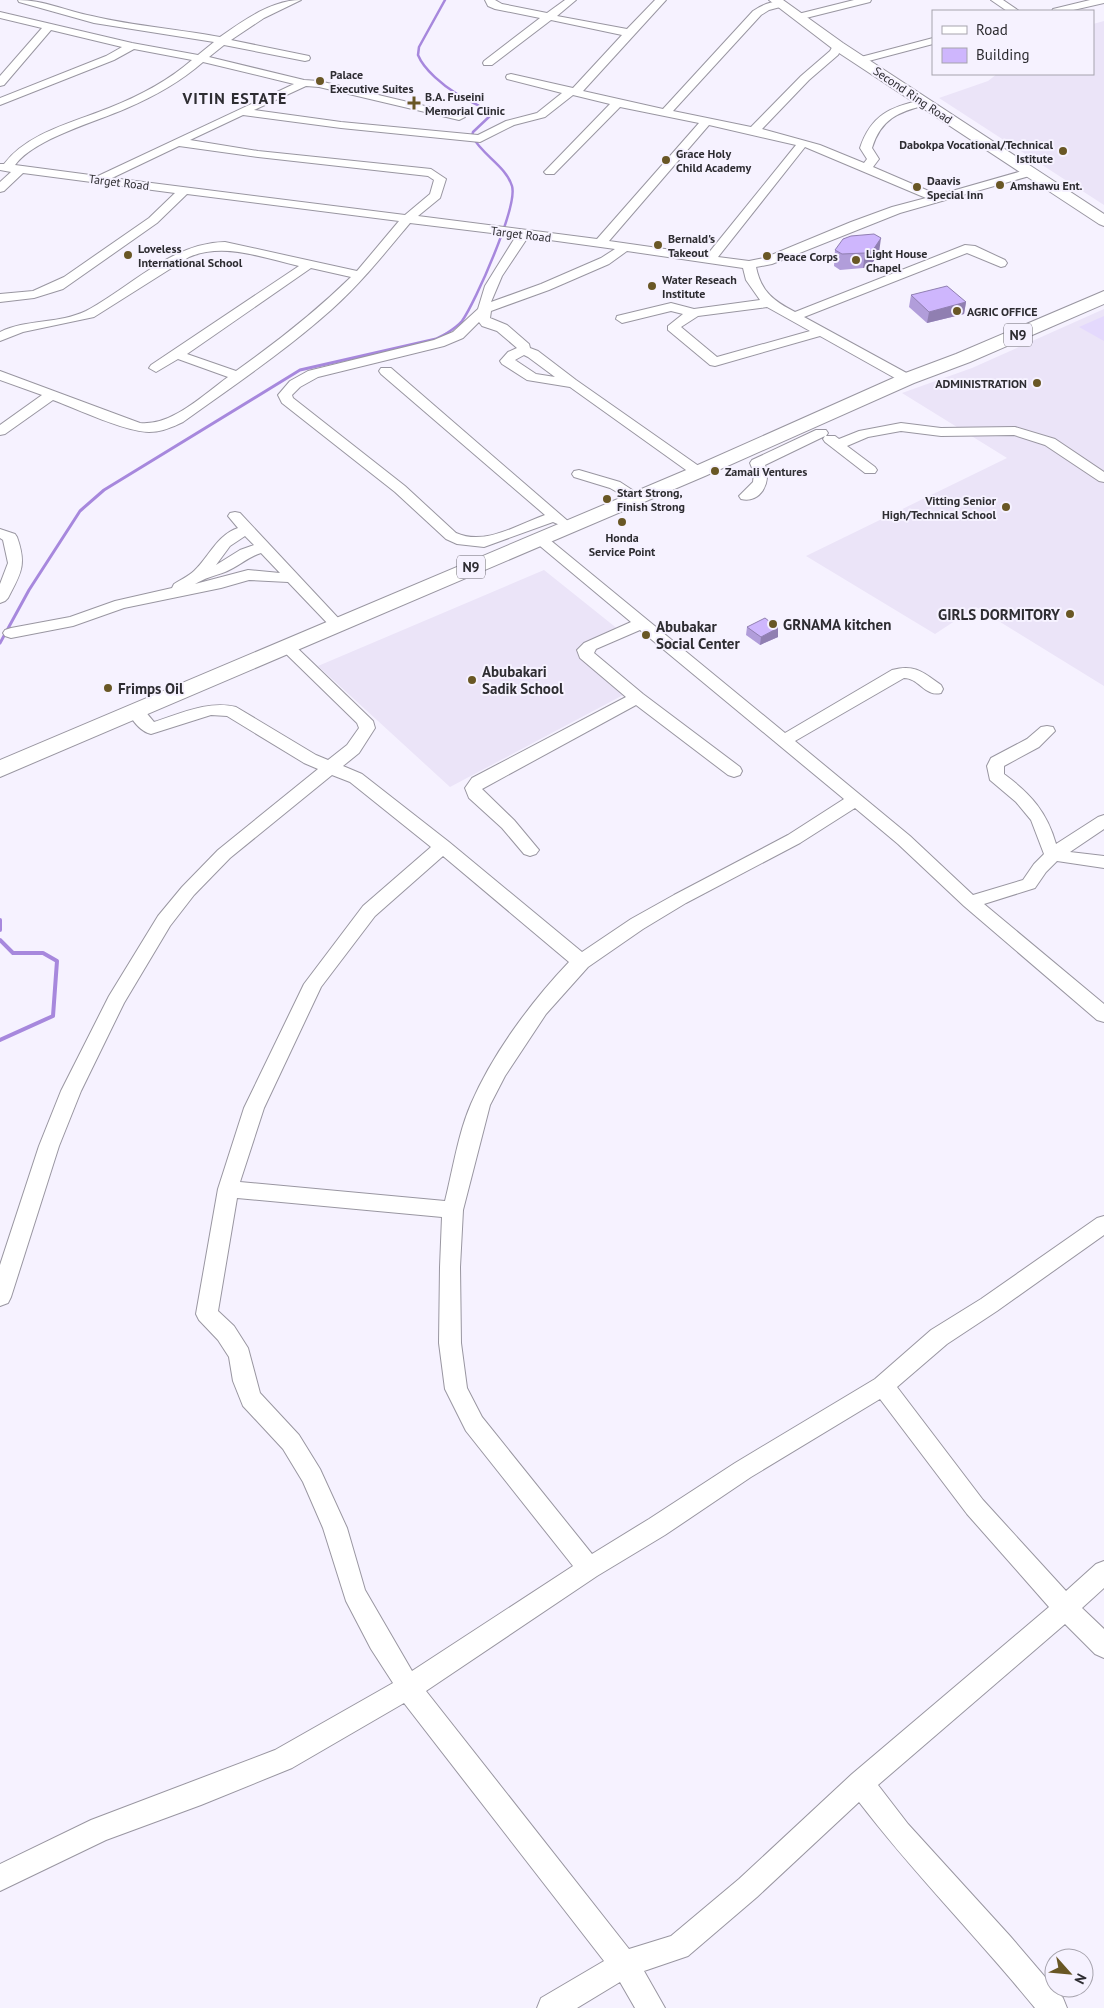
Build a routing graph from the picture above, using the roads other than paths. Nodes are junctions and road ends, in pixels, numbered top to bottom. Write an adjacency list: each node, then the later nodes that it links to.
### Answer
1 (23, 0): 13 (street)
2 (296, 0): 20 (street)
3 (490, 0): 15 (street)
4 (571, 0): 15 (street)
5 (661, 0): 19 (street)
6 (866, 0): 16 (street)
7 (996, 0): 11 (street)
8 (1103, 0): 12 (street)
9 (777, 2): 16 (main road, Second Ring Road); 36 (street)
10 (70, 4): 13 (street)
11 (1012, 10)
12 (1061, 10)
13 (57, 11): 17 (street); 20 (street)
14 (0, 15): 17 (street)
15 (550, 17): 19 (street); 27 (street)
16 (798, 17): 23 (main road, Second Ring Road)
17 (36, 24): 18 (street)
18 (48, 28): 22 (street); 29 (street)
19 (629, 32): 31 (street)
20 (222, 41): 24 (street); 25 (street)
21 (932, 41): 26 (street)
22 (132, 46): 24 (street); 32 (street)
23 (838, 46): 26 (main road, Second Ring Road); 39 (street)
24 (200, 58): 30 (street); 42 (street)
25 (305, 58)
26 (861, 60): 33 (main road, Second Ring Road)
27 (488, 63)
28 (511, 77): 31 (street)
29 (0, 83)
30 (304, 83): 35 (street); 37 (street)
31 (574, 92): 34 (street); 35 (street)
32 (0, 102)
33 (922, 102): 43 (street); 46 (main road, Second Ring Road)
34 (618, 103): 36 (street); 45 (street)
35 (242, 112): 40 (street)
36 (666, 112): 38 (street)
37 (459, 117)
38 (707, 121): 39 (street); 54 (street)
39 (755, 130): 41 (street)
40 (178, 142): 47 (street); 51 (street)
41 (803, 143): 43 (street); 56 (street)
42 (3, 168): 44 (street, Target Road)
43 (866, 169): 50 (street)
44 (20, 170): 47 (street, Target Road); 48 (street)
45 (550, 172)
46 (1029, 173): 50 (street, Target Road); 52 (main road, Second Ring Road)
47 (101, 179): 49 (street, Target Road)
48 (0, 188)
49 (184, 190): 51 (street, Target Road); 63 (street)
50 (936, 198): 59 (street, Target Road)
51 (406, 220): 53 (street, Target Road); 60 (street)
52 (1104, 222)
53 (522, 233): 54 (street, Target Road); 62 (street)
54 (600, 243): 55 (street, Target Road)
55 (624, 247): 56 (street, Target Road); 62 (street)
56 (710, 259): 59 (street, Target Road)
57 (1001, 263): 68 (street)
58 (309, 264): 60 (street); 71 (street); 73 (street)
59 (749, 265): 65 (street)
60 (360, 275): 78 (street)
61 (1104, 285): 75 (highway, N9)
62 (507, 288): 67 (street); 67 (street)
63 (0, 298)
64 (1104, 298): 75 (highway, N9)
65 (769, 303): 66 (street); 68 (street)
66 (694, 313): 69 (street); 70 (street)
67 (484, 314): 72 (street); 92 (street)
68 (794, 317): 70 (street)
69 (622, 319)
70 (821, 332): 79 (street)
71 (0, 337)
72 (524, 350): 80 (street); 80 (street)
73 (178, 355): 74 (street); 78 (street)
74 (156, 368)
75 (931, 370): 79 (highway, N9)
76 (386, 371): 92 (street)
77 (0, 375): 81 (street)
78 (238, 376): 81 (street)
79 (907, 379): 82 (highway, N9)
80 (570, 382): 86 (street)
81 (51, 395): 83 (street)
82 (814, 429): 84 (street); 86 (highway, N9); 89 (street)
83 (0, 431)
84 (839, 444): 85 (street); 88 (street)
85 (870, 470)
86 (698, 472): 90 (highway, N9)
87 (579, 474): 90 (street)
88 (1104, 478)
89 (746, 496)
90 (636, 497): 92 (highway, N9)
91 (235, 516): 93 (street)
92 (561, 521): 95 (highway, N9)
93 (248, 530): 96 (street); 97 (street)
94 (0, 533): 100 (street)
95 (539, 538): 101 (street); 102 (highway, N9)
96 (264, 547): 97 (street); 98 (street)
97 (202, 573): 99 (street)
98 (294, 578): 99 (street); 102 (street)
99 (170, 594): 103 (street)
100 (0, 598)
101 (642, 623): 106 (street); 109 (street)
102 (336, 624): 104 (highway, N9)
103 (11, 634)
104 (286, 646): 107 (highway, N9); 111 (street)
105 (935, 689): 109 (street)
106 (638, 698): 112 (street); 116 (street)
107 (135, 711): 110 (highway, N9); 111 (street)
108 (1047, 731): 117 (street)
109 (783, 741): 113 (street)
110 (6, 766)
111 (330, 767): 115 (street); 125 (street)
112 (734, 771)
113 (856, 800): 119 (street); 120 (street)
114 (1104, 821): 117 (street)
115 (443, 846): 120 (street); 122 (street)
116 (530, 850)
117 (1054, 854): 118 (street); 119 (street)
118 (1104, 862)
119 (970, 902): 121 (street)
120 (582, 962): 123 (street)
121 (1104, 1015)
122 (228, 1189): 123 (street); 131 (street)
123 (453, 1210): 127 (street)
124 (1104, 1224): 126 (street)
125 (0, 1297)
126 (883, 1386): 127 (street); 129 (street)
127 (589, 1568): 131 (street)
128 (1104, 1572): 129 (street)
129 (1064, 1606): 130 (street); 132 (street)
130 (1104, 1646)
131 (408, 1688): 133 (street); 134 (street)
132 (862, 1783): 134 (street); 137 (street)
133 (0, 1878)
134 (624, 1964): 135 (street); 136 (street)
135 (551, 2008)
136 (651, 2008)
137 (1053, 2008)

